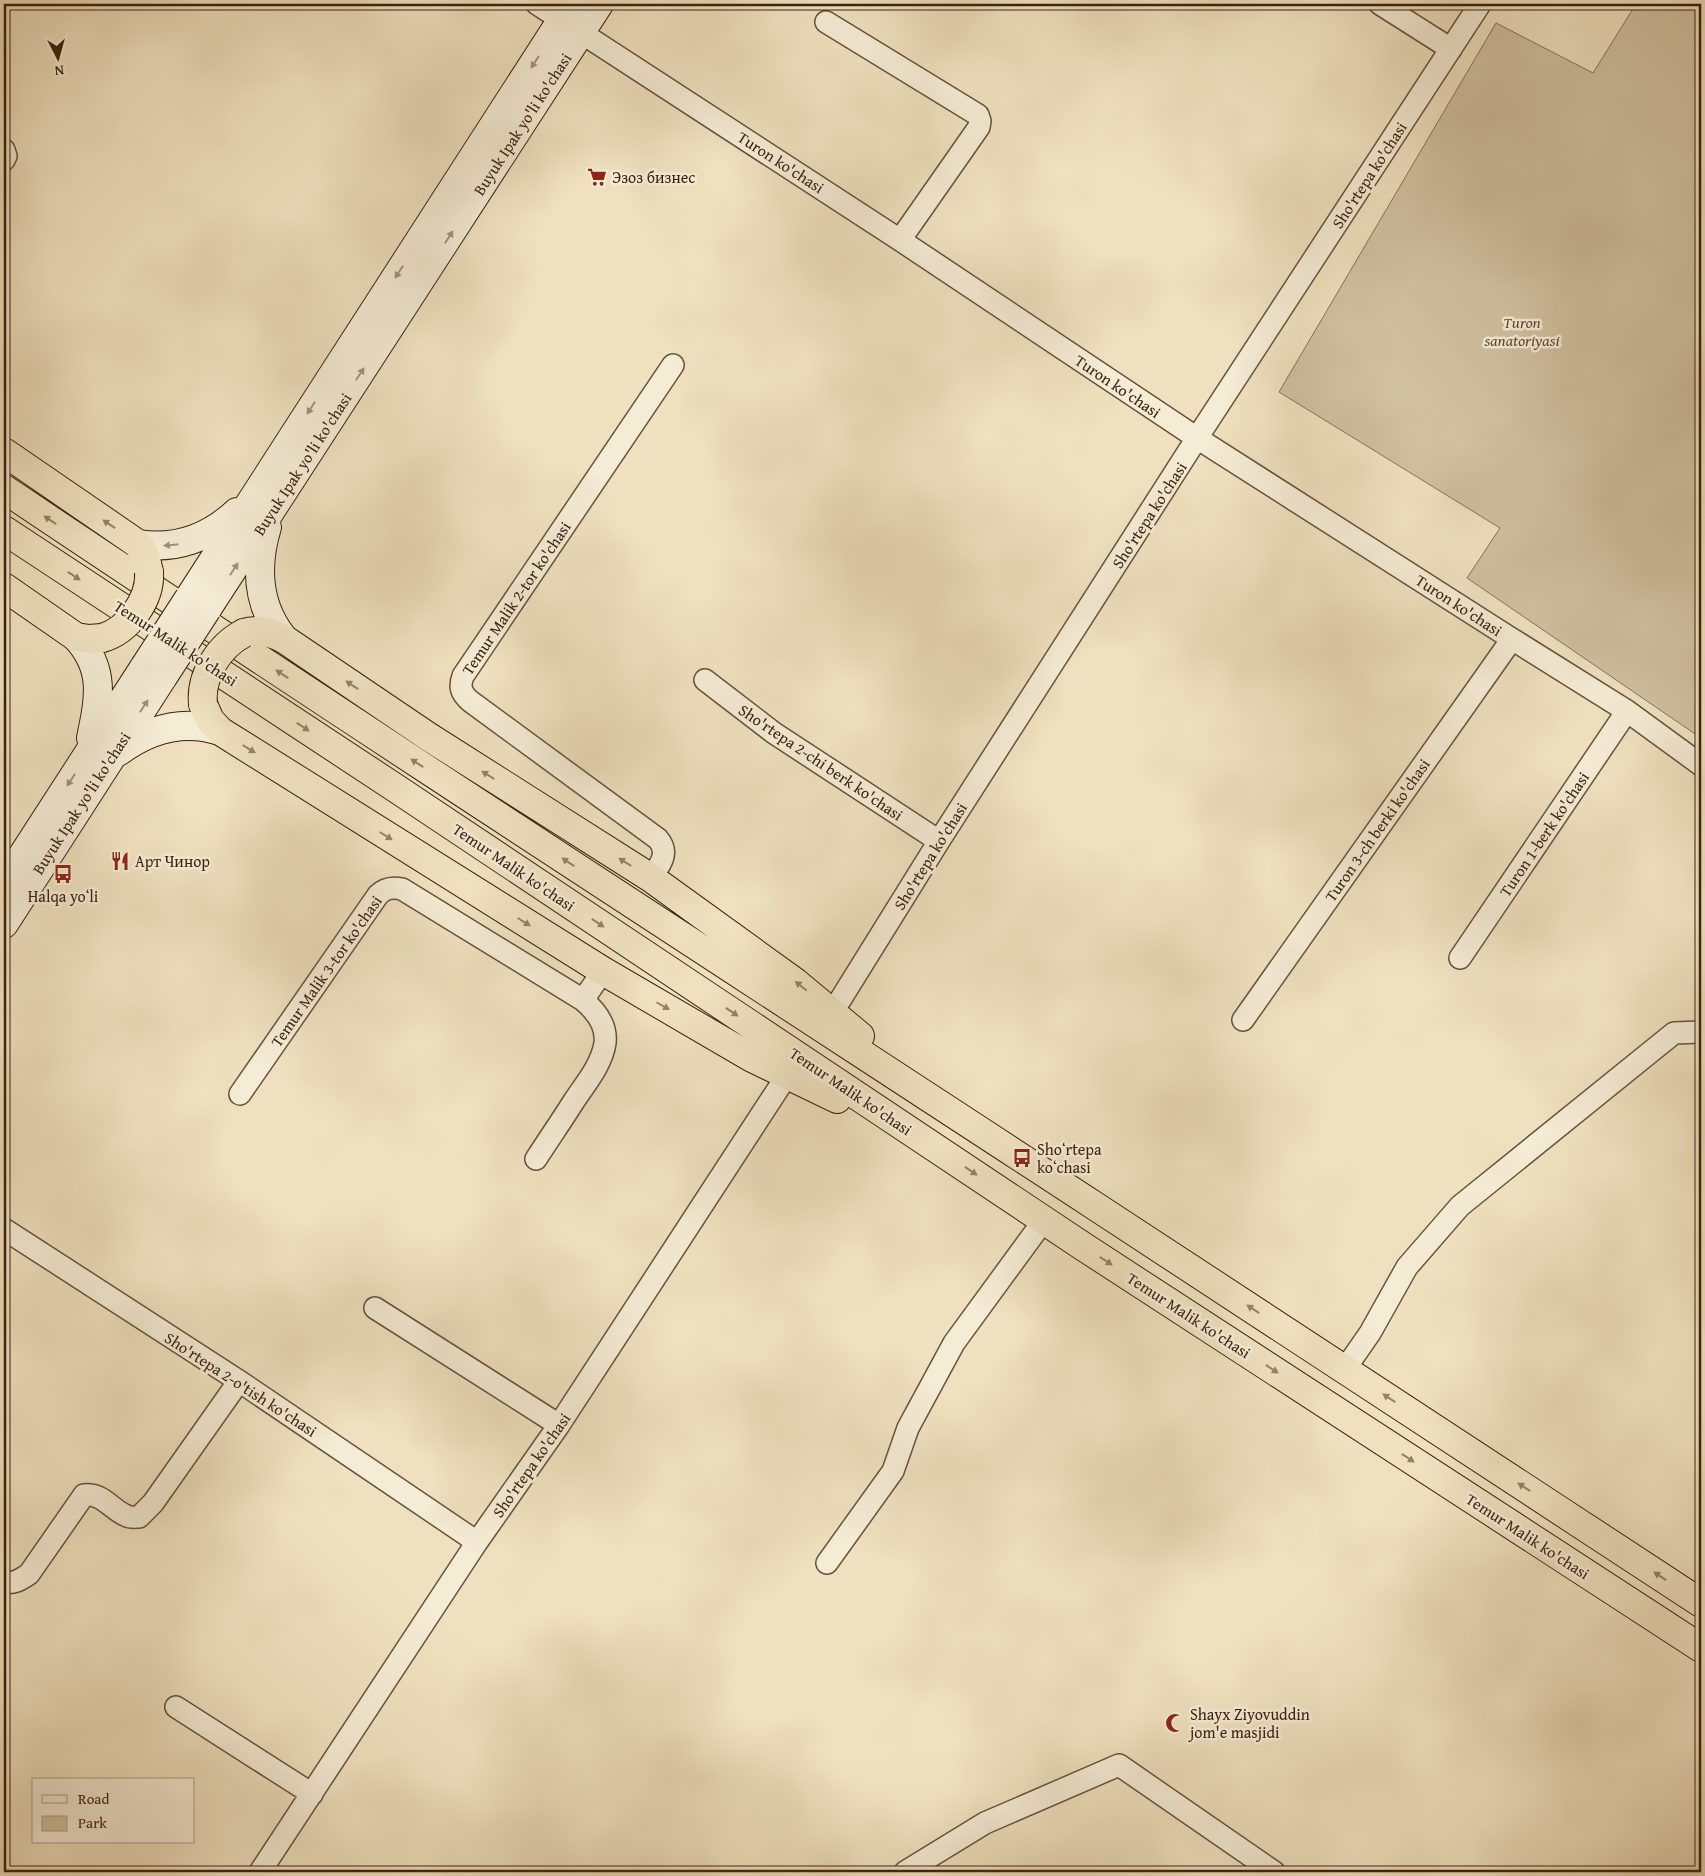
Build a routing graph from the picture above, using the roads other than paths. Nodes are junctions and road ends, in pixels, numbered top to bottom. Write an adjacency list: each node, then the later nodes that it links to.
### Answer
1 (537, 4): 5 (street, Turon ko'chasi)
2 (599, 4): 5 (main road, Buyuk Ipak yo'li ko'chasi)
3 (1380, 4): 7 (street)
4 (1480, 4): 7 (street, Sho'rtepa ko'chasi)
5 (571, 19): 10 (street, Turon ko'chasi); 15 (main road, Buyuk Ipak yo'li ko'chasi)
6 (826, 22): 10 (street)
7 (1451, 49): 12 (street, Sho'rtepa ko'chasi)
8 (4, 150): 9 (street)
9 (4, 160)
10 (900, 240): 12 (street, Turon ko'chasi)
11 (673, 365): 28 (street, Temur Malik 2-tor ko'chasi)
12 (1197, 438): 21 (street, Turon ko'chasi); 27 (street, Sho'rtepa ko'chasi)
13 (4, 452): 17 (highway, one-way to 13)
14 (4, 489): 34 (highway, Temur Malik ko'chasi, one-way to 14)
15 (266, 499): 17 (main road, one-way to 17); 20 (main road); 25 (main road, Buyuk Ipak yo'li ko'chasi, bridge)
16 (4, 530): 37 (highway, Temur Malik ko'chasi, one-way to 37)
17 (138, 544): 19 (highway, bridge)
18 (4, 587): 19 (highway)
19 (89, 637): 25 (main road)
20 (284, 639): 24 (highway, bridge); 28 (highway, one-way to 20)
21 (1512, 639): 23 (street, Turon ko'chasi); 35 (street, Turon 3-ch berki ko'chasi)
22 (705, 680): 27 (street, Sho'rtepa 2-chi berk ko'chasi)
23 (1627, 711): 26 (street, Turon ko'chasi); 31 (street, Turon 1-berk ko'chasi)
24 (220, 731): 25 (main road); 32 (highway, one-way to 32)
25 (98, 758): 29 (main road, Buyuk Ipak yo'li ko'chasi, one-way to 29); 30 (main road, Buyuk Ipak yo'li ko'chasi)
26 (1701, 765)
27 (939, 842): 34 (street, Sho'rtepa ko'chasi)
28 (651, 878): 34 (highway, one-way to 28)
29 (4, 884)
30 (4, 924)
31 (1460, 958)
32 (603, 971): 33 (street); 37 (highway, one-way to 37)
33 (584, 1000): 38 (street, Temur Malik 3-tor ko'chasi); 39 (street, Temur Malik 3-tor ko'chasi)
34 (827, 1020): 43 (highway, Temur Malik ko'chasi, one-way to 34)
35 (1243, 1020)
36 (1701, 1032): 43 (street)
37 (793, 1066): 40 (highway, Temur Malik ko'chasi, one-way to 40); 45 (street, Sho'rtepa ko'chasi)
38 (240, 1094)
39 (536, 1158)
40 (1044, 1220): 47 (street); 50 (highway, Temur Malik ko'chasi, one-way to 50)
41 (4, 1229): 44 (street, Sho'rtepa 2-o'tish ko'chasi)
42 (374, 1308): 45 (street)
43 (1344, 1369): 49 (highway, Temur Malik ko'chasi, one-way to 43)
44 (239, 1381): 46 (street, Sho'rtepa 2-o'tish ko'chasi); 48 (street)
45 (559, 1425): 46 (street, Sho'rtepa ko'chasi)
46 (477, 1542): 52 (street, Sho'rtepa ko'chasi)
47 (827, 1563)
48 (4, 1582)
49 (1701, 1603)
50 (1701, 1648)
51 (176, 1707): 52 (street)
52 (312, 1794): 53 (street, Sho'rtepa ko'chasi)
53 (260, 1872)
54 (905, 1872): 55 (street)
55 (1274, 1872)

